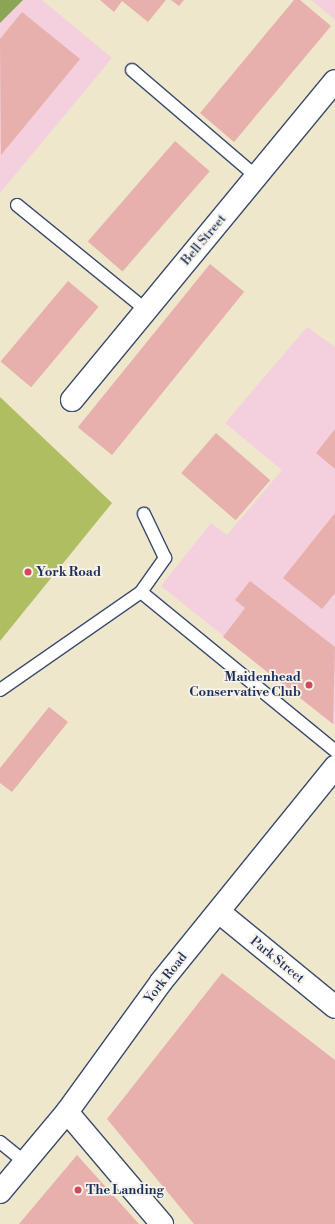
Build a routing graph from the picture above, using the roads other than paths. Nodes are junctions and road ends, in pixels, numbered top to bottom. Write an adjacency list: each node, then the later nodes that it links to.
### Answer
1 (132, 70): 3 (lane)
2 (335, 81): 3 (street, Bell Street)
3 (257, 177): 5 (street, Bell Street)
4 (17, 205): 5 (lane)
5 (145, 309): 6 (street, Bell Street)
6 (72, 400)
7 (144, 514): 8 (lane)
8 (141, 592): 9 (lane); 10 (lane)
9 (0, 690)
10 (335, 751)
11 (335, 767): 12 (street, York Road)
12 (219, 912): 13 (street, Park Street); 14 (street, York Road)
13 (335, 1007)
14 (67, 1112): 16 (street, York Road); 18 (street)
15 (0, 1142): 16 (lane)
16 (26, 1163): 17 (street, York Road)
17 (0, 1192)
18 (162, 1224)

